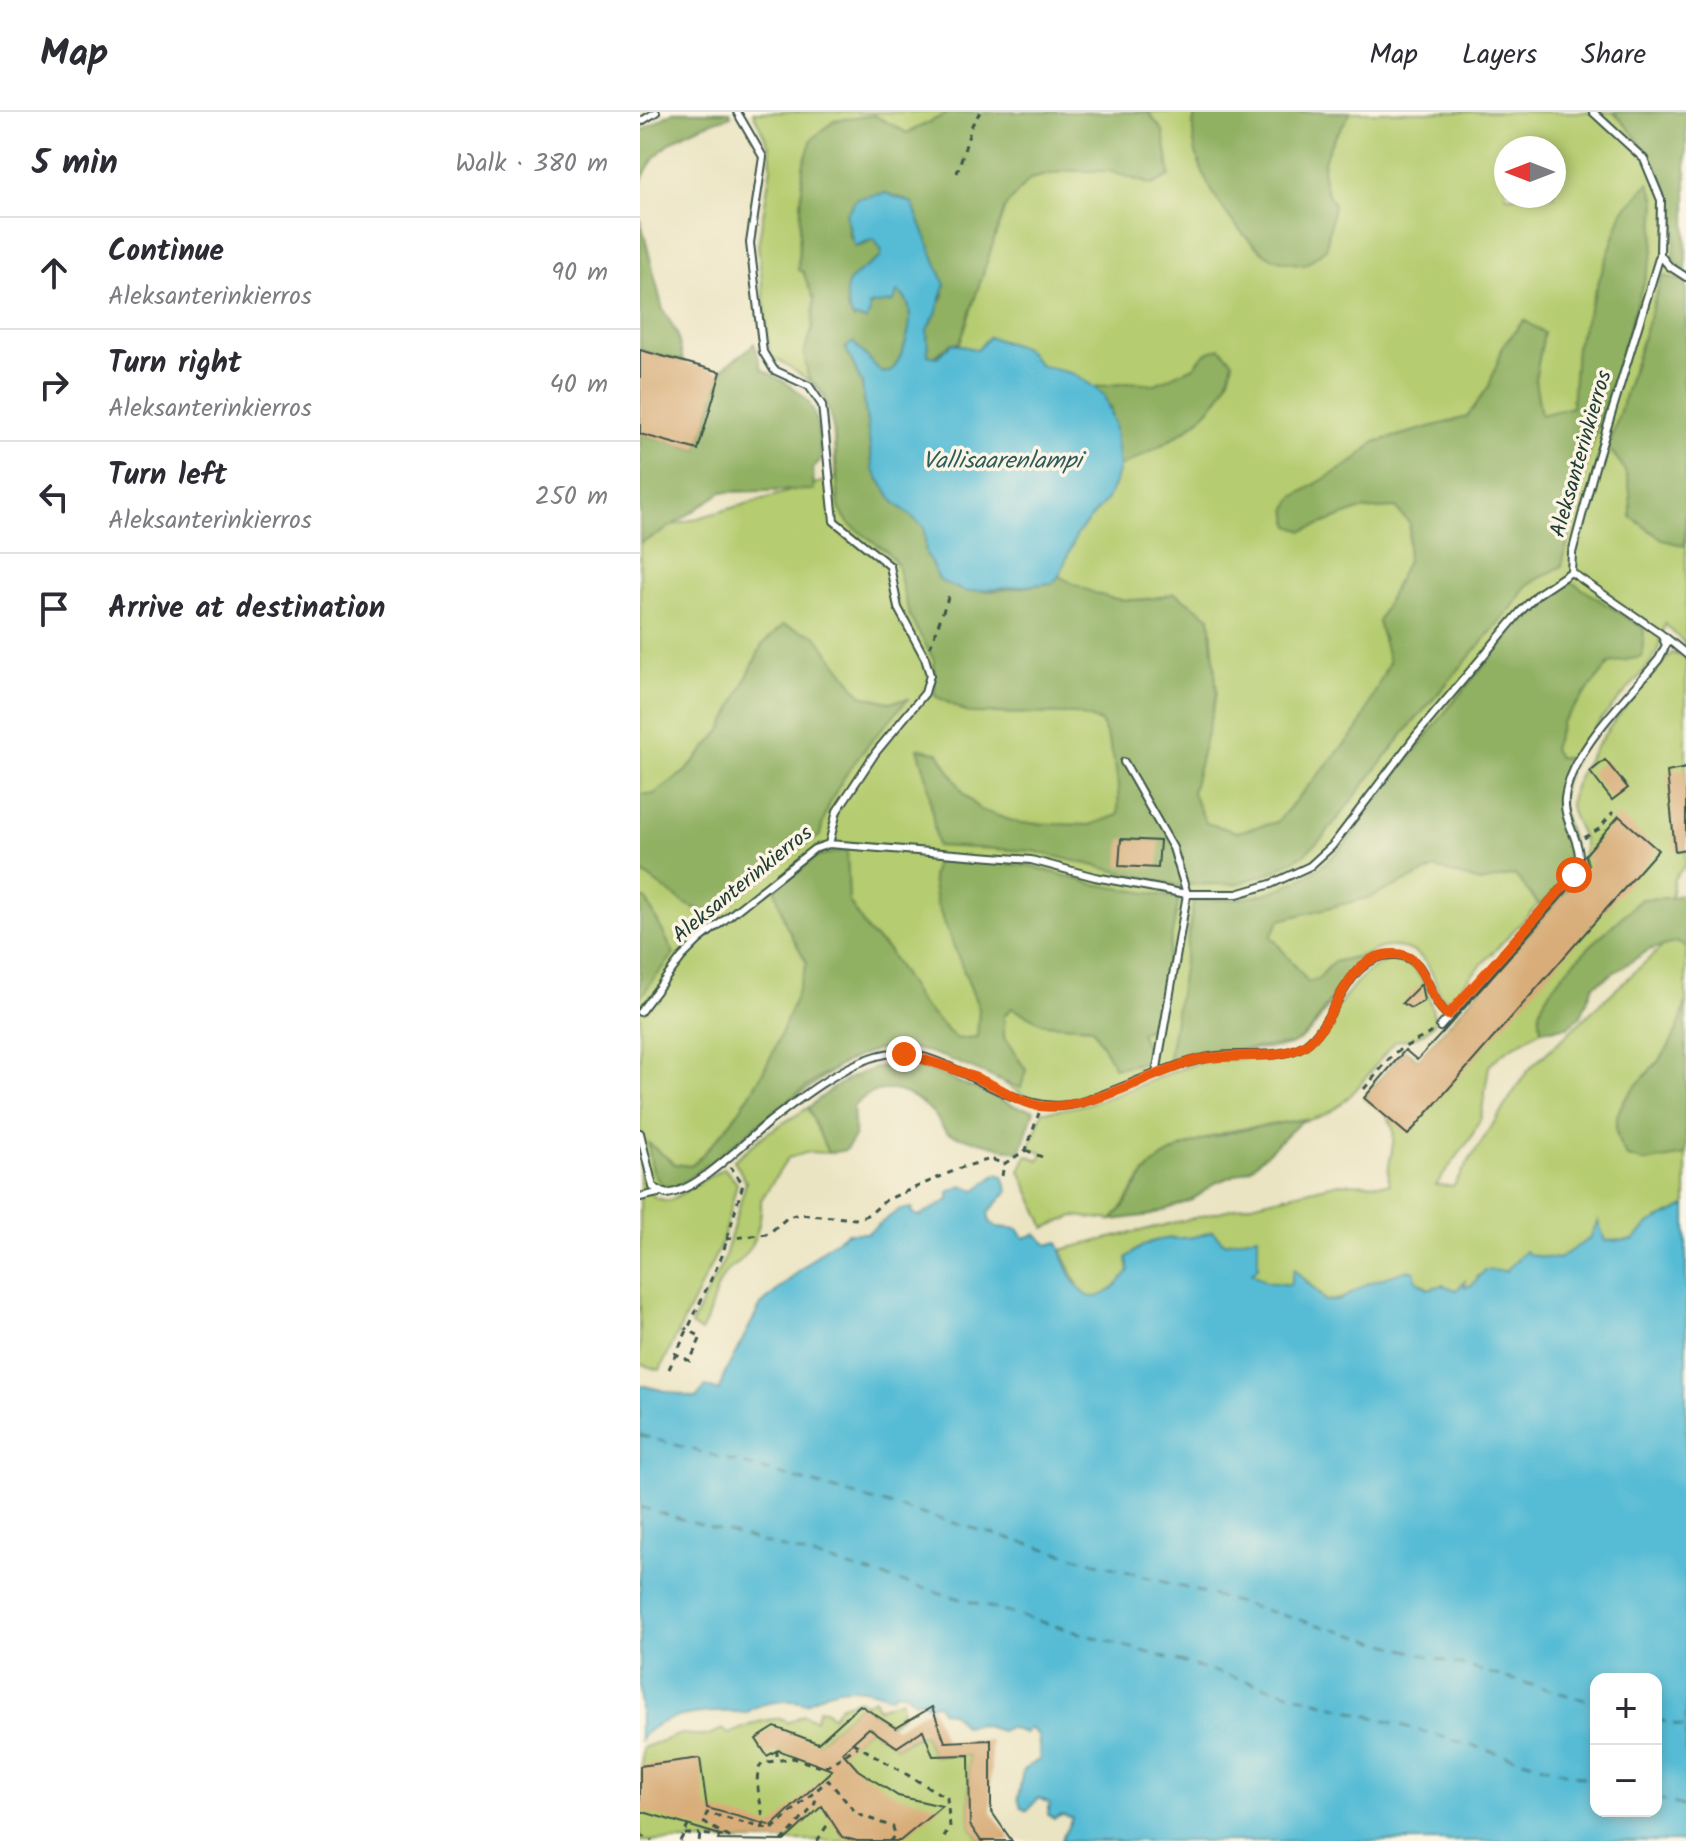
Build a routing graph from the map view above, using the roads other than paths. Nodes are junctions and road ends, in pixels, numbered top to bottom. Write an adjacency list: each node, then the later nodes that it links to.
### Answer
1 (656, 112): 4 (lane)
2 (737, 112): 11 (lane, Aleksanterinkierros)
3 (1593, 112): 5 (lane, Aleksanterinkierros)
4 (640, 122)
5 (1660, 255): 6 (lane); 7 (lane, Aleksanterinkierros)
6 (1685, 277)
7 (1571, 572): 8 (lane, Aleksanterinkierros); 12 (lane)
8 (1661, 634): 9 (lane, Aleksanterinkierros); 14 (lane)
9 (1686, 654)
10 (1124, 762): 12 (lane)
11 (829, 844): 12 (lane); 13 (lane, Aleksanterinkierros)
12 (1187, 894): 16 (lane)
13 (640, 1012)
14 (1448, 1015): 15 (lane); 16 (lane)
15 (1440, 1027)
16 (1156, 1074): 18 (lane)
17 (640, 1133): 18 (lane)
18 (658, 1193): 19 (lane)
19 (640, 1197)

